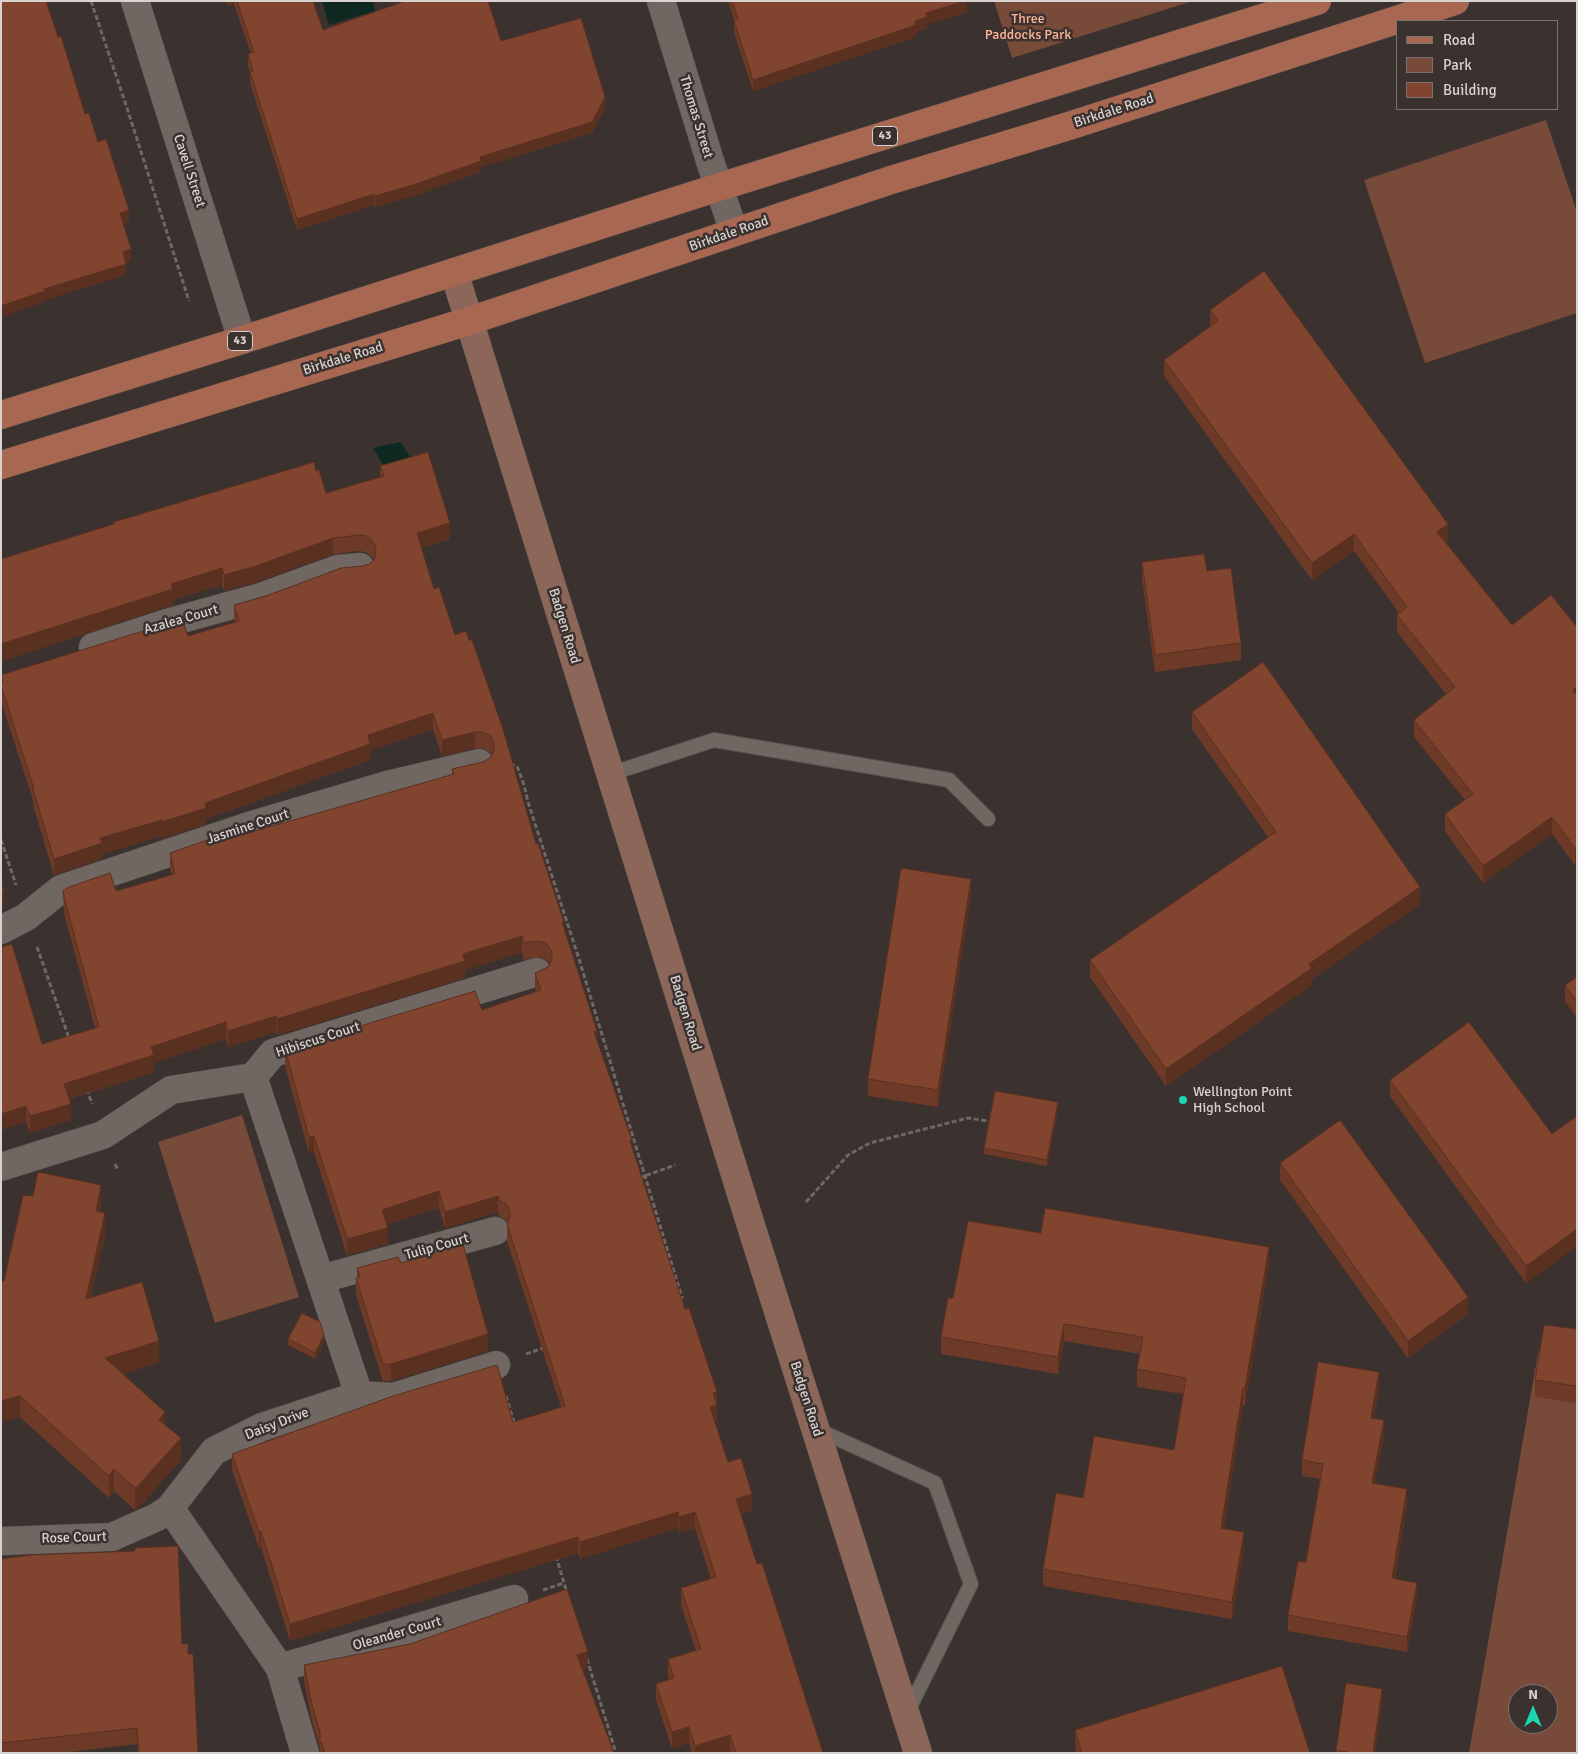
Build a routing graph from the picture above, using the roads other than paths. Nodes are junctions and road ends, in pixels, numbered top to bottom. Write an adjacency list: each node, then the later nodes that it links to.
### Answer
1 (135, 1): 11 (street, Cavell Street)
2 (661, 1): 7 (street, Thomas Street)
3 (1317, 1): 7 (main road, 43)
4 (1455, 1): 5 (main road, Birkdale Road)
5 (1396, 20)
6 (1396, 20): 8 (main road, Birkdale Road)
7 (719, 187): 8 (street, Thomas Street); 9 (main road, 43)
8 (734, 232): 10 (main road, Birkdale Road)
9 (454, 272): 10 (street, Badgen Road); 11 (main road, 43)
10 (470, 321): 13 (main road, Birkdale Road); 17 (street, Badgen Road)
11 (242, 340): 12 (main road, 43)
12 (1, 415)
13 (1, 465)
14 (362, 566): 15 (street, Azalea Court)
15 (66, 655)
16 (480, 763): 19 (street, Jasmine Court)
17 (610, 774): 18 (lane); 27 (street, Badgen Road)
18 (988, 819)
19 (1, 930)
20 (537, 972): 21 (street, Hibiscus Court)
21 (253, 1077): 22 (street); 24 (street)
22 (1, 1167)
23 (495, 1231): 24 (street, Tulip Court)
24 (321, 1279): 26 (street)
25 (496, 1365): 26 (street)
26 (359, 1395): 28 (street, Daisy Drive)
27 (816, 1429): 32 (street, Badgen Road); 32 (lane)
28 (170, 1508): 29 (street, Rose Court); 31 (street)
29 (1, 1541)
30 (514, 1599): 31 (street, Oleander Court)
31 (280, 1668): 33 (street)
32 (906, 1714): 34 (street, Badgen Road)
33 (305, 1753)
34 (918, 1753)

